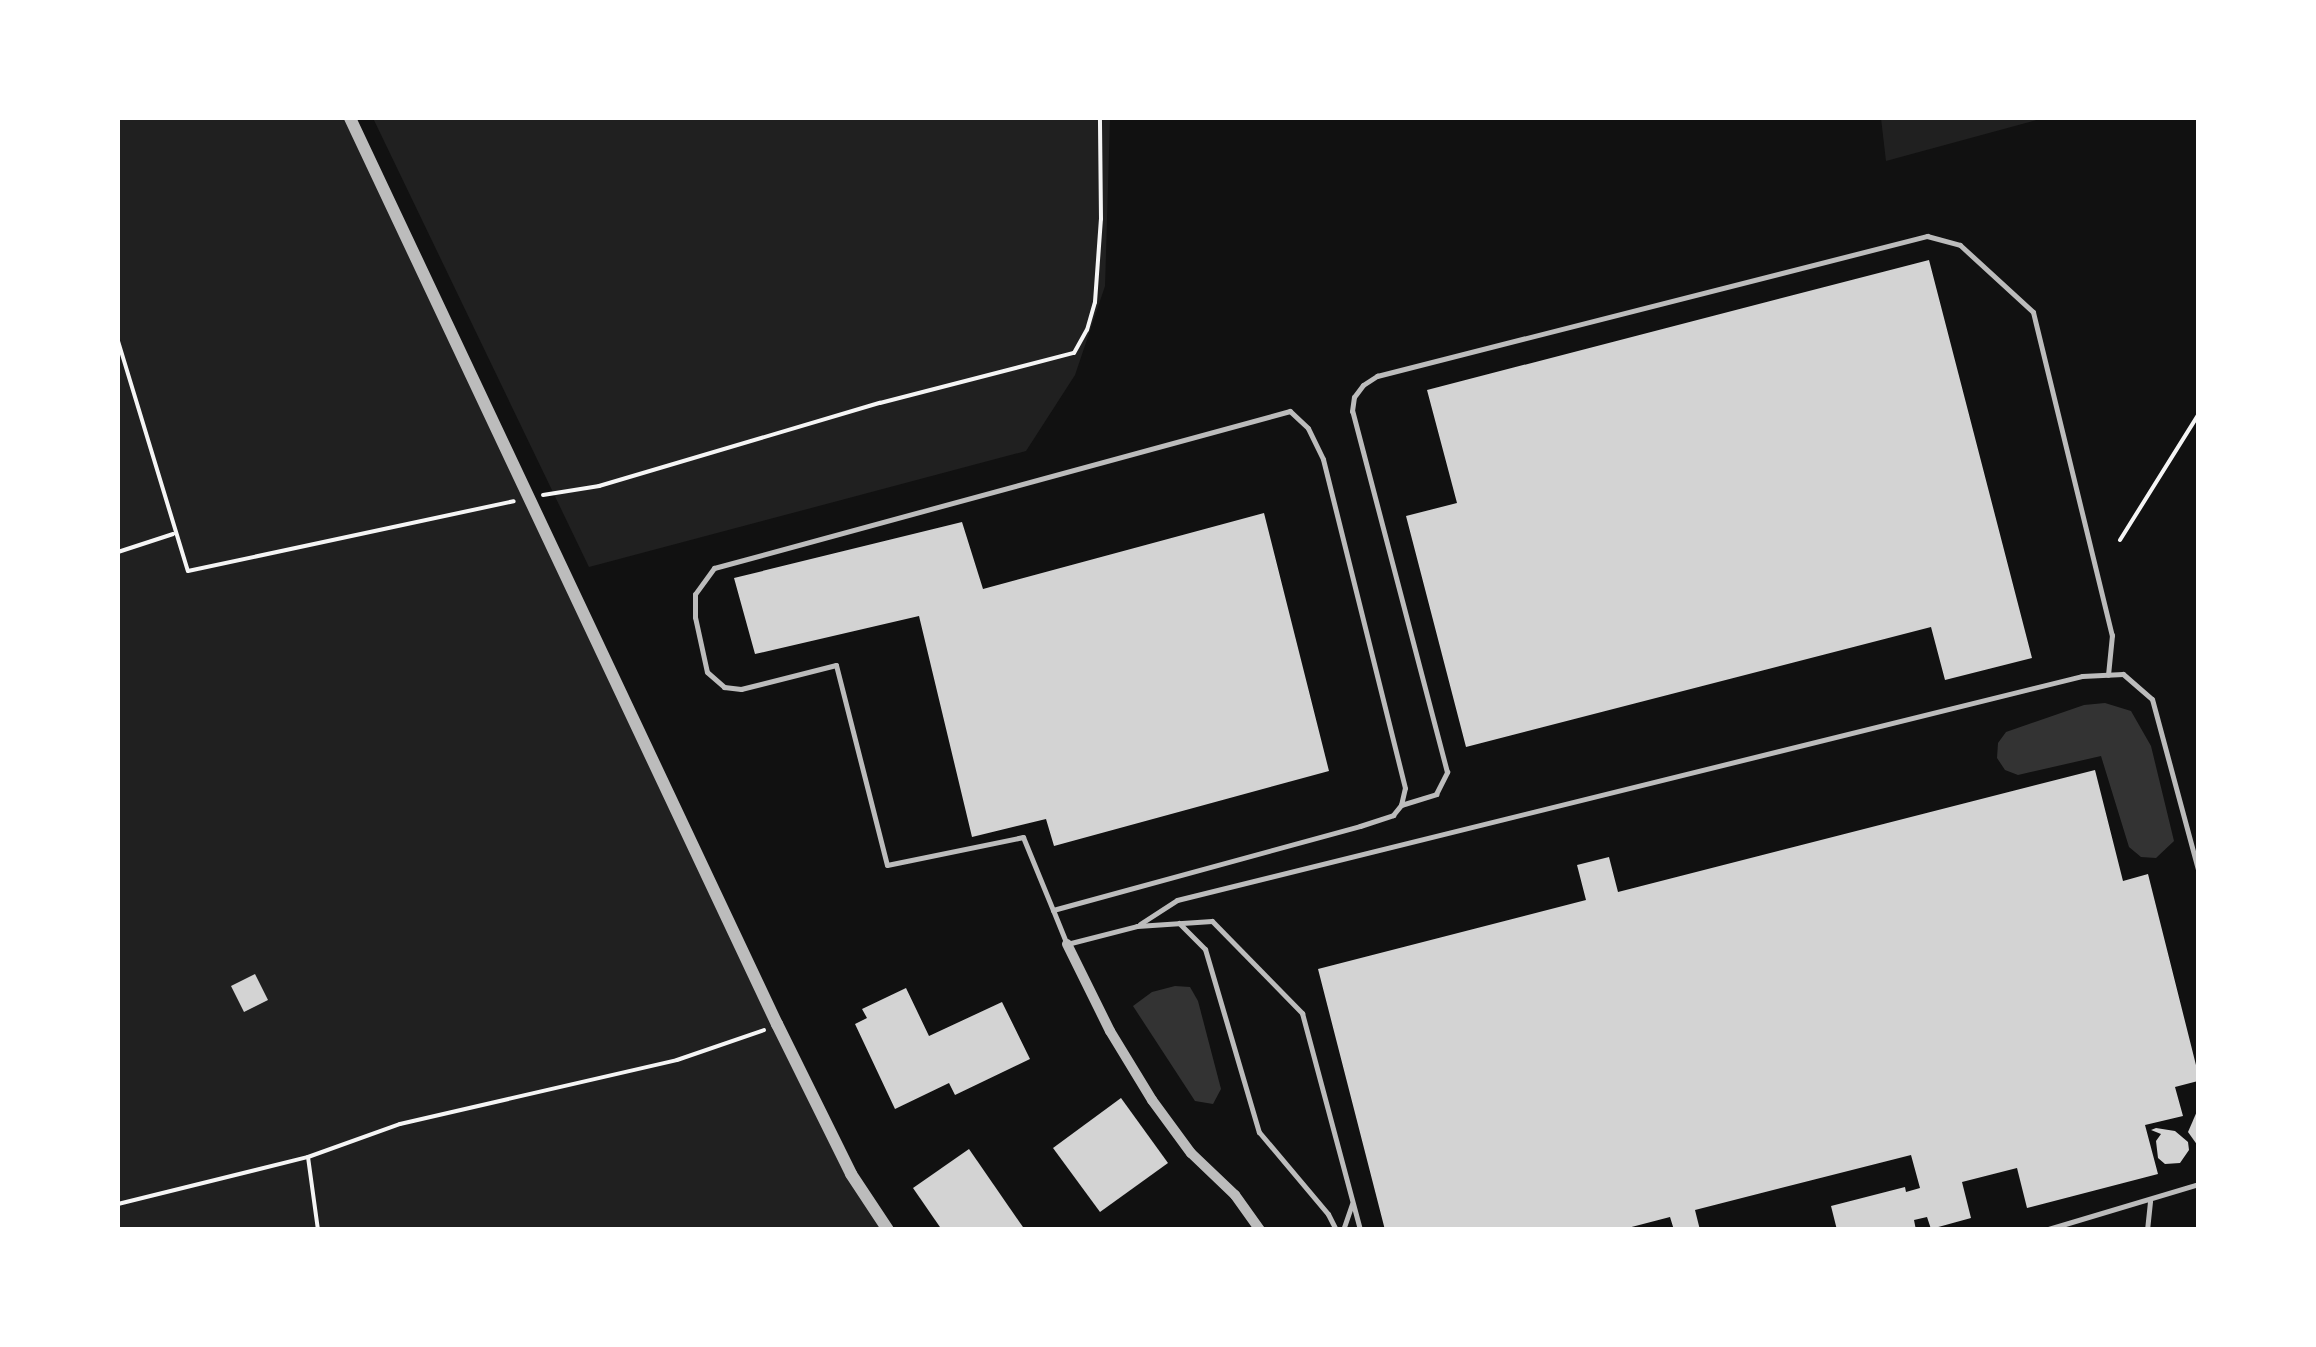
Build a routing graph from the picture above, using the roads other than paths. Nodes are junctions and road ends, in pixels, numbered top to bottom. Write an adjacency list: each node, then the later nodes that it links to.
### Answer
1 (350, 118): 12 (street)
2 (2108, 675): 3 (lane); 4 (lane); 7 (lane)
3 (1400, 805): 5 (lane); 5 (lane)
4 (2198, 870)
5 (1053, 910): 8 (lane)
6 (1179, 923): 7 (lane); 11 (lane); 14 (lane)
7 (1137, 926): 8 (lane)
8 (1067, 944): 13 (street)
9 (2198, 1184): 10 (lane)
10 (2150, 1201): 16 (lane); 17 (lane)
11 (1353, 1203): 14 (lane); 15 (lane)
12 (888, 1230)
13 (1260, 1230)
14 (1340, 1230)
15 (1360, 1230)
16 (2045, 1230)
17 (2147, 1230)

